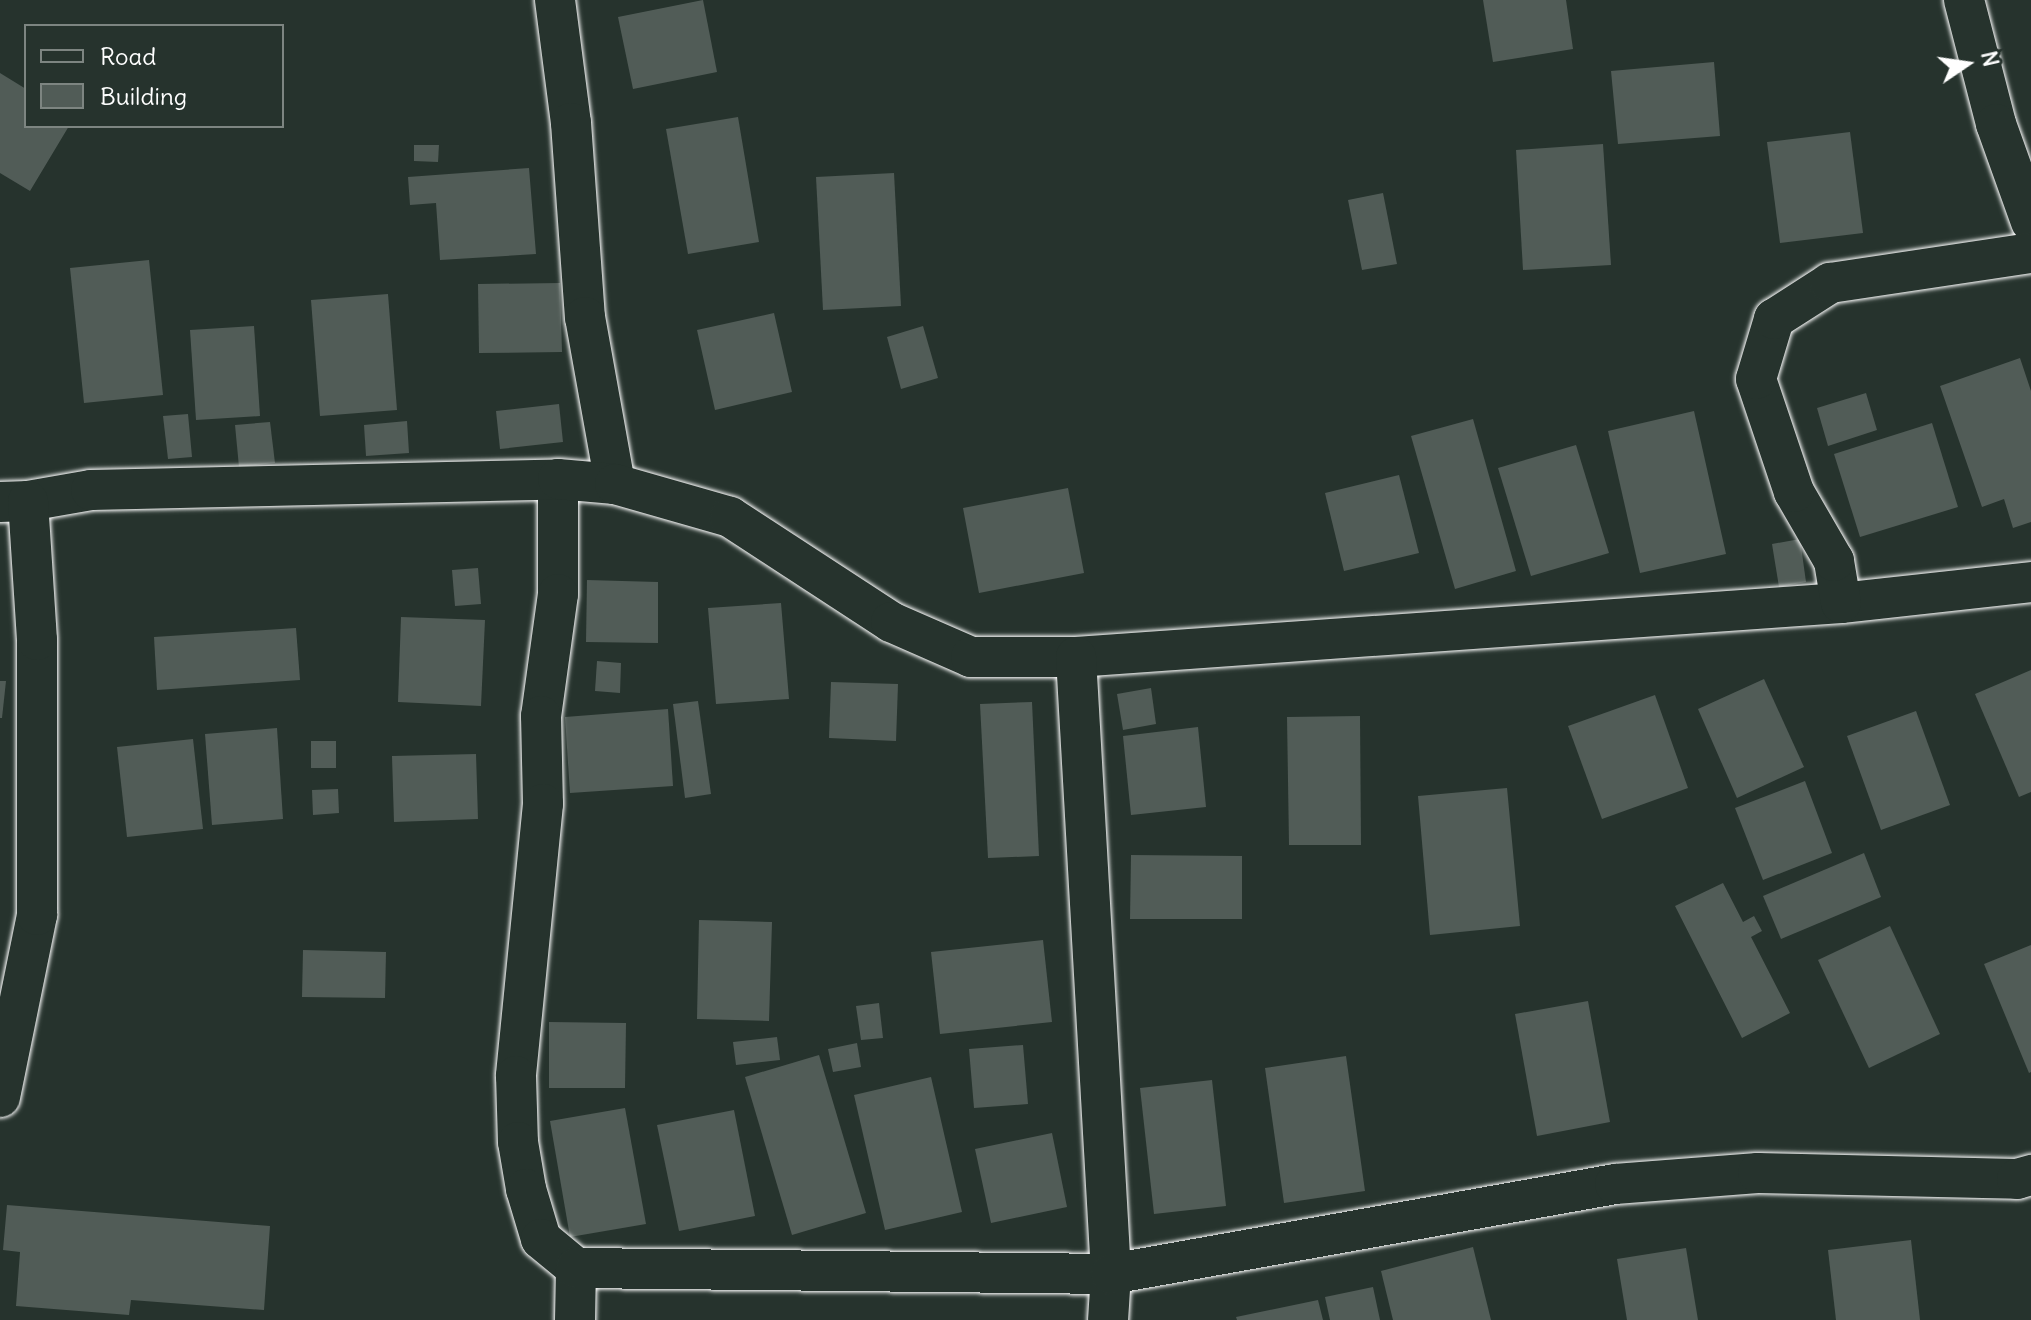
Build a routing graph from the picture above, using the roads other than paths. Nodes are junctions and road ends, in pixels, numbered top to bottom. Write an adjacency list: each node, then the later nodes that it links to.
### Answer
1 (555, 0): 6 (street)
2 (1964, 0): 3 (street)
3 (2031, 222)
4 (2031, 253): 9 (street)
5 (558, 479): 6 (street); 7 (street); 13 (street)
6 (615, 484): 10 (street)
7 (14, 502): 11 (street)
8 (2031, 582): 9 (street)
9 (1841, 603): 10 (street)
10 (1076, 657): 14 (street)
11 (0, 1097)
12 (2031, 1175): 14 (street)
13 (576, 1268): 14 (street); 15 (street)
14 (1111, 1274): 16 (street)
15 (575, 1320)
16 (1108, 1320)

